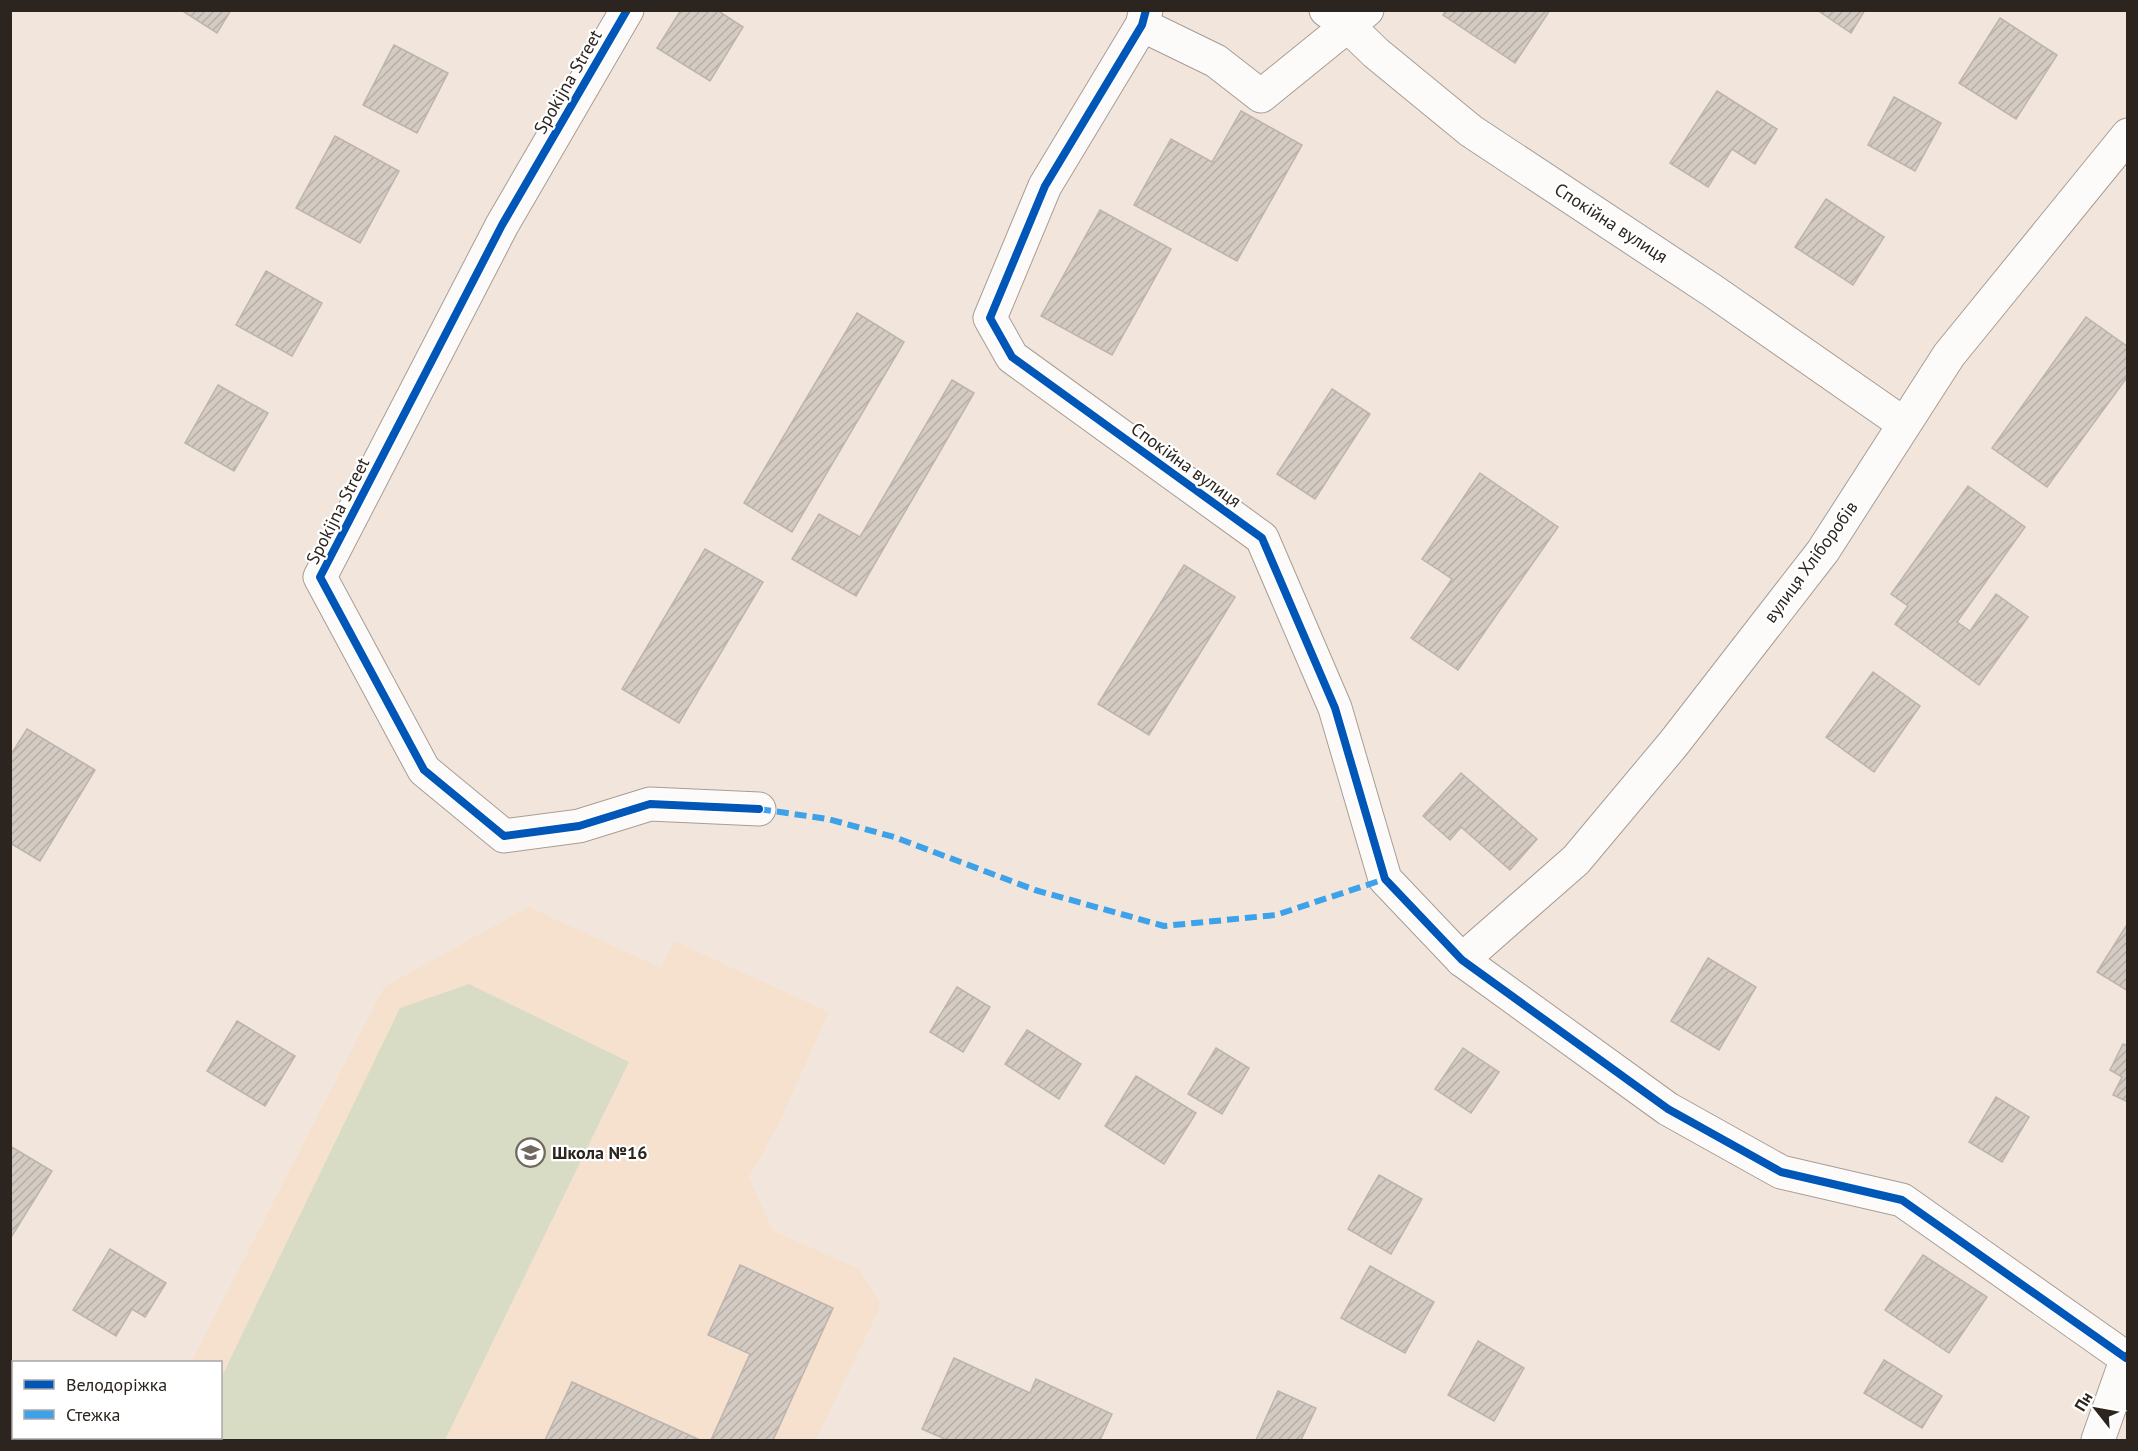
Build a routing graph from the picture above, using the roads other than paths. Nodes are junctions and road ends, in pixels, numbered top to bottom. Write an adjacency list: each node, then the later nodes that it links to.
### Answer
1 (627, 10): 6 (street, Spokijna Street)
2 (1347, 16): 3 (street); 5 (street, Спокійна вулиця)
3 (1144, 18): 7 (street, Спокійна вулиця)
4 (2127, 135): 5 (street, вулиця Хліборобів)
5 (1904, 424): 7 (street, вулиця Хліборобів)
6 (759, 809)
7 (1462, 960): 8 (street)
8 (2127, 1357): 9 (street)
9 (2098, 1440)

